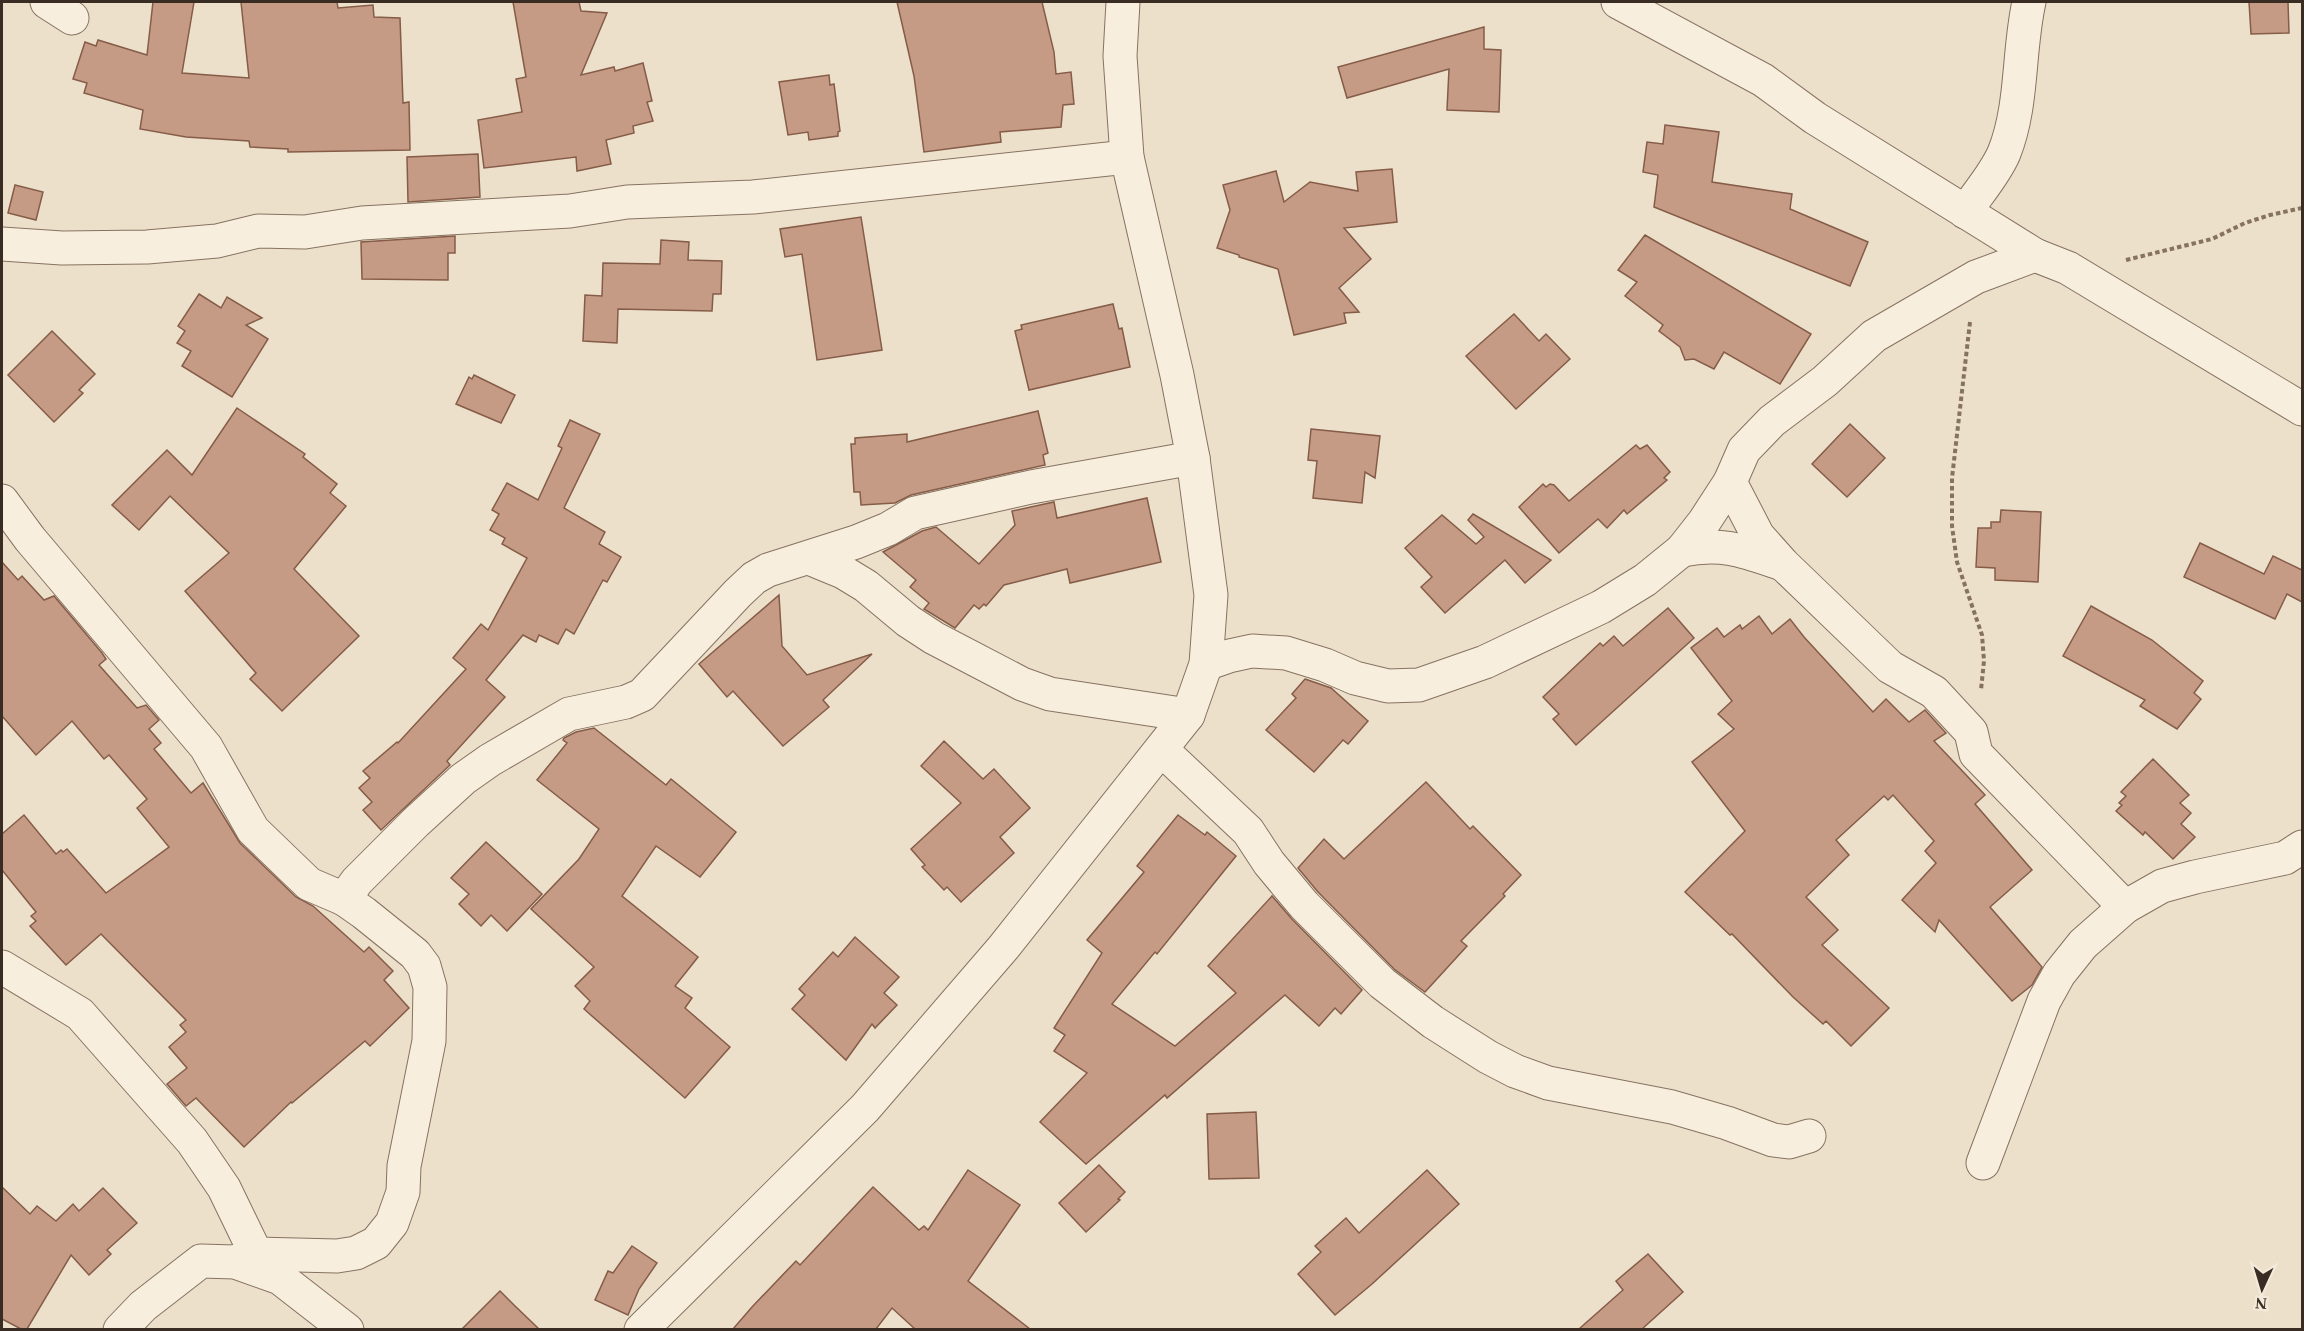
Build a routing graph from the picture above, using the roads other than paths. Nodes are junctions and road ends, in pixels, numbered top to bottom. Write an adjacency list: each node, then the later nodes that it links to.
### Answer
1 (1123, 2): 4 (street)
2 (1618, 2): 5 (street)
3 (2029, 2): 5 (street)
4 (1126, 157): 6 (street); 9 (street)
5 (1965, 212): 7 (street)
6 (2, 244)
7 (2035, 255): 8 (street); 10 (street)
8 (2302, 409)
9 (1193, 458): 13 (street); 15 (street)
10 (1730, 482): 12 (street); 14 (street)
11 (2, 501): 19 (street)
12 (1682, 550): 14 (street); 15 (street)
13 (809, 558): 16 (street); 19 (street)
14 (1783, 564): 20 (street)
15 (1206, 664): 16 (street)
16 (1188, 715): 17 (street)
17 (1162, 750): 22 (street); 27 (street)
18 (2302, 847): 20 (street)
19 (344, 899): 24 (street)
20 (2125, 908): 23 (street)
21 (2, 967): 24 (street)
22 (1809, 1136)
23 (1983, 1163)
24 (245, 1258): 25 (street); 26 (street)
25 (120, 1329)
26 (347, 1329)
27 (641, 1329)

